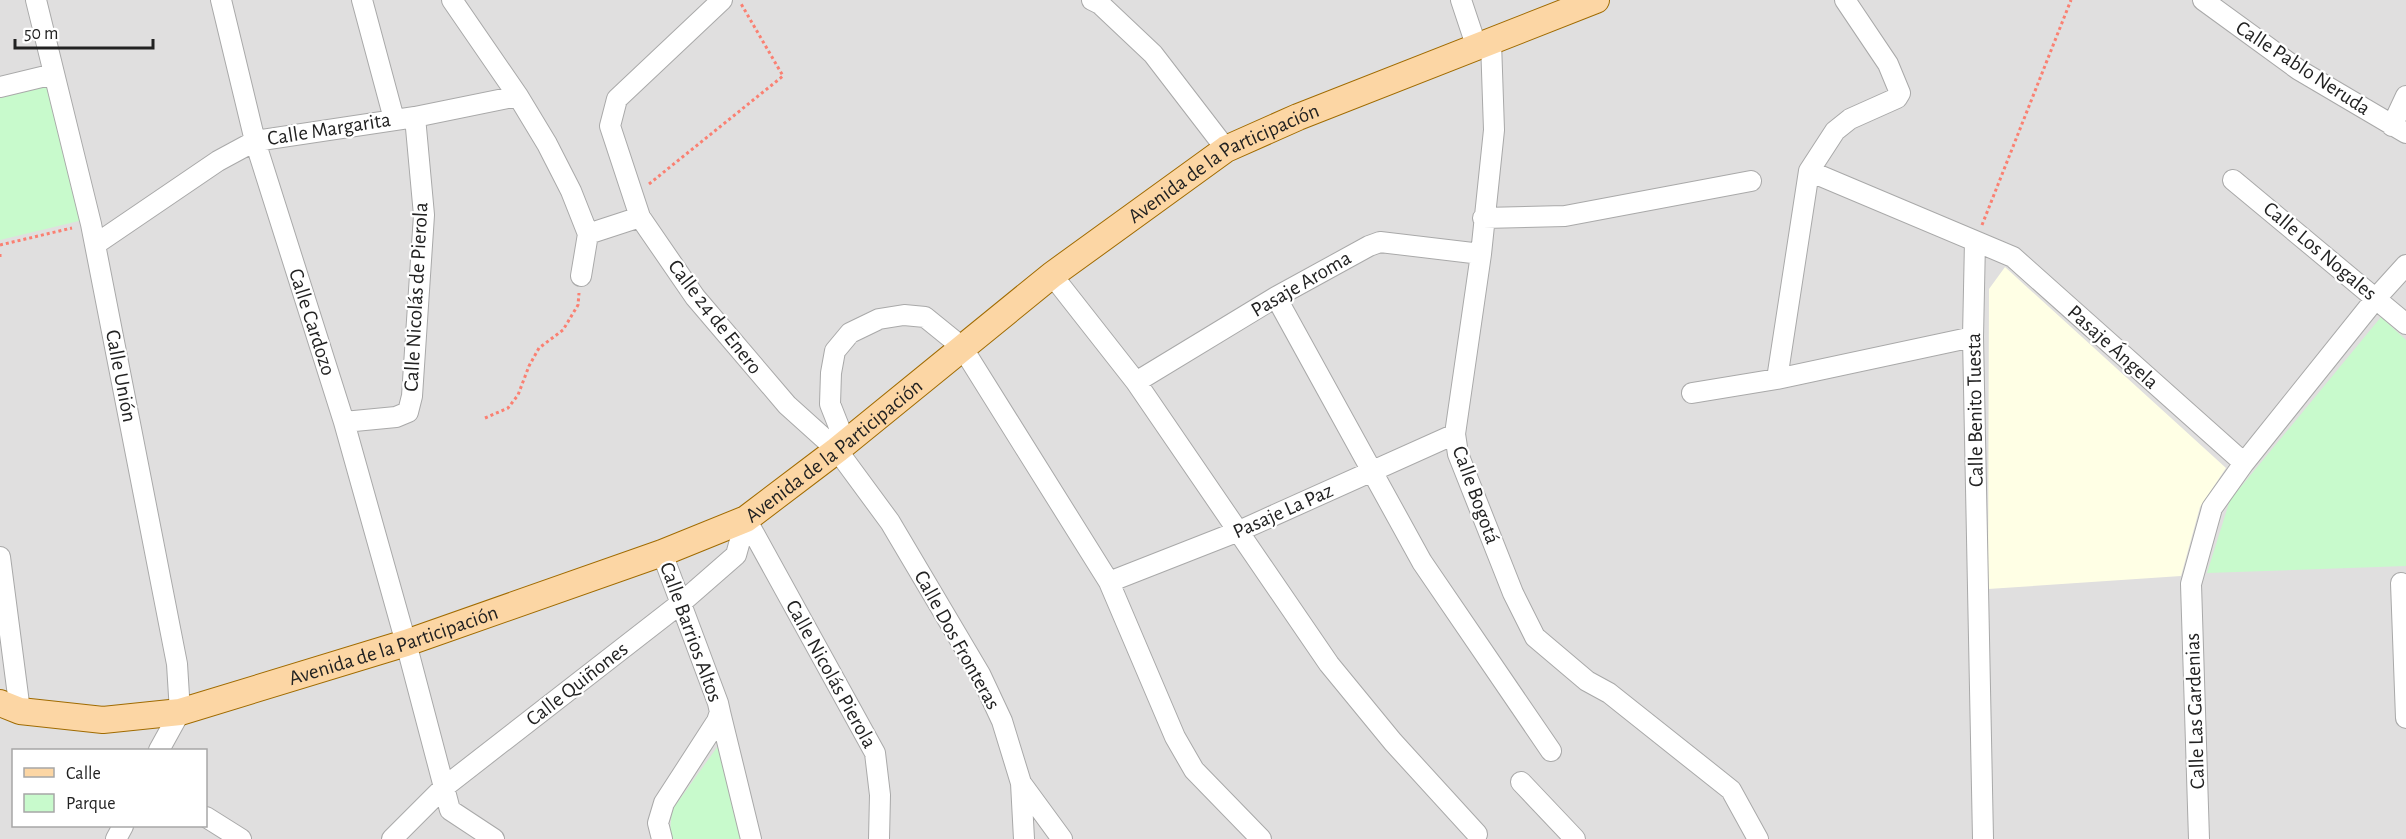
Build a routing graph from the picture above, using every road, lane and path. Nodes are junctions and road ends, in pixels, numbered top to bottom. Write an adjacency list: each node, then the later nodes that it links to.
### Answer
1 (36, 0): 14 (street, Calle Unión)
2 (221, 0): 21 (street, Calle Cardozo)
3 (362, 0): 19 (street)
4 (452, 0): 16 (street)
5 (722, 0): 26 (street, Calle 24 de Enero)
6 (739, 0): 26 (path)
7 (1092, 0): 22 (street)
8 (1461, 0): 13 (street, Calle Bogotá)
9 (1596, 0): 13 (main road, Avenida de la Participación)
10 (1845, 0): 23 (street)
11 (2071, 0): 31 (path)
12 (2203, 0): 20 (street, Calle Pablo Neruda)
13 (1484, 45): 22 (main road, Avenida de la Participación); 28 (street, Calle Bogotá)
14 (54, 74): 15 (street); 29 (street, Calle Unión)
15 (0, 87)
16 (518, 96): 18 (street, Calle Margarita); 30 (street)
17 (2406, 96): 20 (street)
18 (415, 117): 19 (street, Calle Margarita); 47 (street, Calle Nicolás de Pierola)
19 (394, 119): 21 (street, Calle Margarita)
20 (2399, 130)
21 (255, 141): 32 (street, Calle Margarita); 47 (street, Calle Cardozo)
22 (1227, 149): 36 (main road, Avenida de la Participación)
23 (1809, 171): 31 (street, Pasaje Ángela); 43 (street)
24 (2233, 180): 39 (street, Calle Los Nogales)
25 (1751, 181): 28 (street)
26 (634, 197): 27 (street, Calle 24 de Enero)
27 (640, 217): 30 (street); 49 (street, Calle 24 de Enero)
28 (1483, 218): 34 (street, Calle Bogotá)
29 (91, 224): 32 (street, Calle Unión); 33 (path)
30 (588, 234): 37 (street)
31 (1976, 241): 41 (street, Calle Benito Tuesta); 50 (street, Pasaje Ángela)
32 (96, 244): 61 (street, Calle Unión)
33 (0, 245)
34 (1480, 254): 38 (street, Pasaje Aroma); 48 (street, Calle Bogotá)
35 (2406, 265): 39 (street, Calle Las Gardenias)
36 (1052, 274): 42 (main road, Avenida de la Participación); 44 (street)
37 (581, 276): 46 (path)
38 (1276, 297): 44 (street, Pasaje Aroma); 51 (street)
39 (2377, 297): 40 (street, Calle Los Nogales); 50 (street, Calle Las Gardenias)
40 (2406, 324)
41 (1973, 337): 43 (street); 82 (street, Calle Benito Tuesta)
42 (962, 347): 49 (main road, Avenida de la Participación); 49 (street); 56 (street)
43 (1777, 379): 45 (street)
44 (1136, 382): 53 (street)
45 (1692, 393)
46 (485, 418)
47 (344, 422): 59 (street, Calle Cardozo)
48 (1455, 434): 51 (street, Pasaje La Paz); 81 (street, Calle Bogotá)
49 (841, 446): 52 (main road, Avenida de la Participación); 67 (street, Calle Dos Fronteras)
50 (2244, 463): 83 (street, Calle Las Gardenias)
51 (1373, 471): 53 (street, Pasaje La Paz); 65 (street)
52 (746, 519): 54 (main road, Avenida de la Participación); 58 (street, Calle Quiñones); 76 (street, Calle Nicolás Pierola)
53 (1239, 531): 56 (street, Pasaje La Paz); 70 (street)
54 (662, 553): 58 (street, Calle Barrios Altos); 59 (main road, Avenida de la Participación)
55 (0, 557): 60 (street)
56 (1109, 582): 79 (street)
57 (2400, 583): 63 (street)
58 (681, 603): 62 (street, Calle Barrios Altos); 68 (street, Calle Quiñones)
59 (406, 643): 61 (main road, Avenida de la Participación); 68 (street, Calle Cardozo)
60 (10, 707): 61 (main road, Avenida de la Participación)
61 (180, 712): 64 (street)
62 (720, 712): 71 (street, Calle Barrios Altos); 75 (street)
63 (2406, 718)
64 (160, 749)
65 (1551, 751)
66 (1521, 782): 80 (street)
67 (1021, 783): 77 (street); 78 (street, Calle Dos Fronteras)
68 (443, 788): 73 (street, Calle Quiñones); 74 (street, Calle Cardozo)
69 (207, 817): 72 (street)
70 (1477, 834)
71 (658, 838)
72 (241, 839)
73 (392, 839)
74 (494, 839)
75 (751, 839)
76 (879, 839)
77 (1024, 839)
78 (1062, 839)
79 (1261, 839)
80 (1575, 839)
81 (1758, 839)
82 (1983, 839)
83 (2199, 839)

